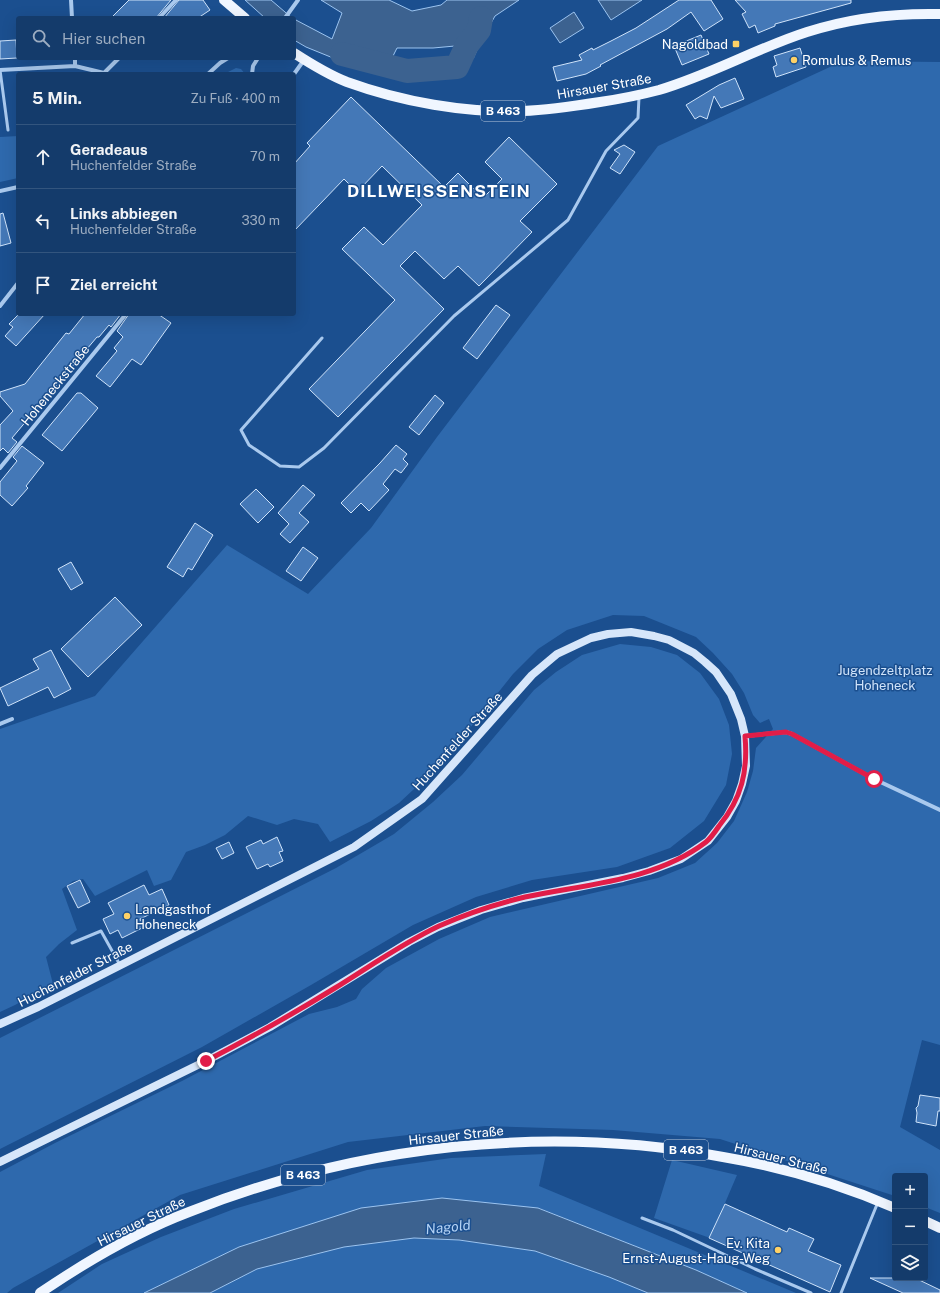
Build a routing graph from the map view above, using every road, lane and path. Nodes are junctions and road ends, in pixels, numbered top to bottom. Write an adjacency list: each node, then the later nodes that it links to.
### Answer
1 (71, 0): 6 (street)
2 (176, 0): 7 (street)
3 (224, 0): 8 (main road)
4 (298, 0): 9 (street)
5 (940, 14): 23 (main road, Hirsauer Straße / B 463)
6 (72, 16)
7 (161, 16)
8 (243, 16)
9 (286, 16)
10 (296, 54): 15 (main road, Hirsauer Straße / B 463)
11 (75, 60): 16 (street)
12 (117, 60): 19 (street)
13 (225, 60): 20 (street)
14 (256, 60): 21 (street)
15 (305, 60): 22 (street); 23 (main road, Hirsauer Straße / B 463)
16 (75, 66): 17 (street); 18 (street)
17 (0, 70): 24 (lane)
18 (99, 72)
19 (104, 72)
20 (210, 72)
21 (252, 72)
22 (296, 72)
23 (639, 95): 30 (lane)
24 (8, 130)
25 (16, 187): 26 (street)
26 (0, 191)
27 (16, 286): 28 (street)
28 (0, 306)
29 (124, 316): 31 (street, Hoheneckstraße)
30 (322, 338)
31 (0, 468)
32 (12, 719): 33 (street)
33 (0, 724)
34 (745, 736): 35 (street); 37 (main road, Huchenfelder Straße); 39 (main road, Huchenfelder Straße)
35 (940, 810)
36 (72, 942): 37 (lane)
37 (120, 965): 38 (main road, Huchenfelder Straße)
38 (0, 1024)
39 (0, 1162)
40 (878, 1201): 41 (main road, Hirsauer Straße / B 463); 45 (main road, Hirsauer Straße / B 463); 47 (lane)
41 (892, 1207)
42 (642, 1218): 46 (lane)
43 (928, 1222): 44 (main road)
44 (940, 1228)
45 (40, 1293)
46 (811, 1293)
47 (841, 1293)

